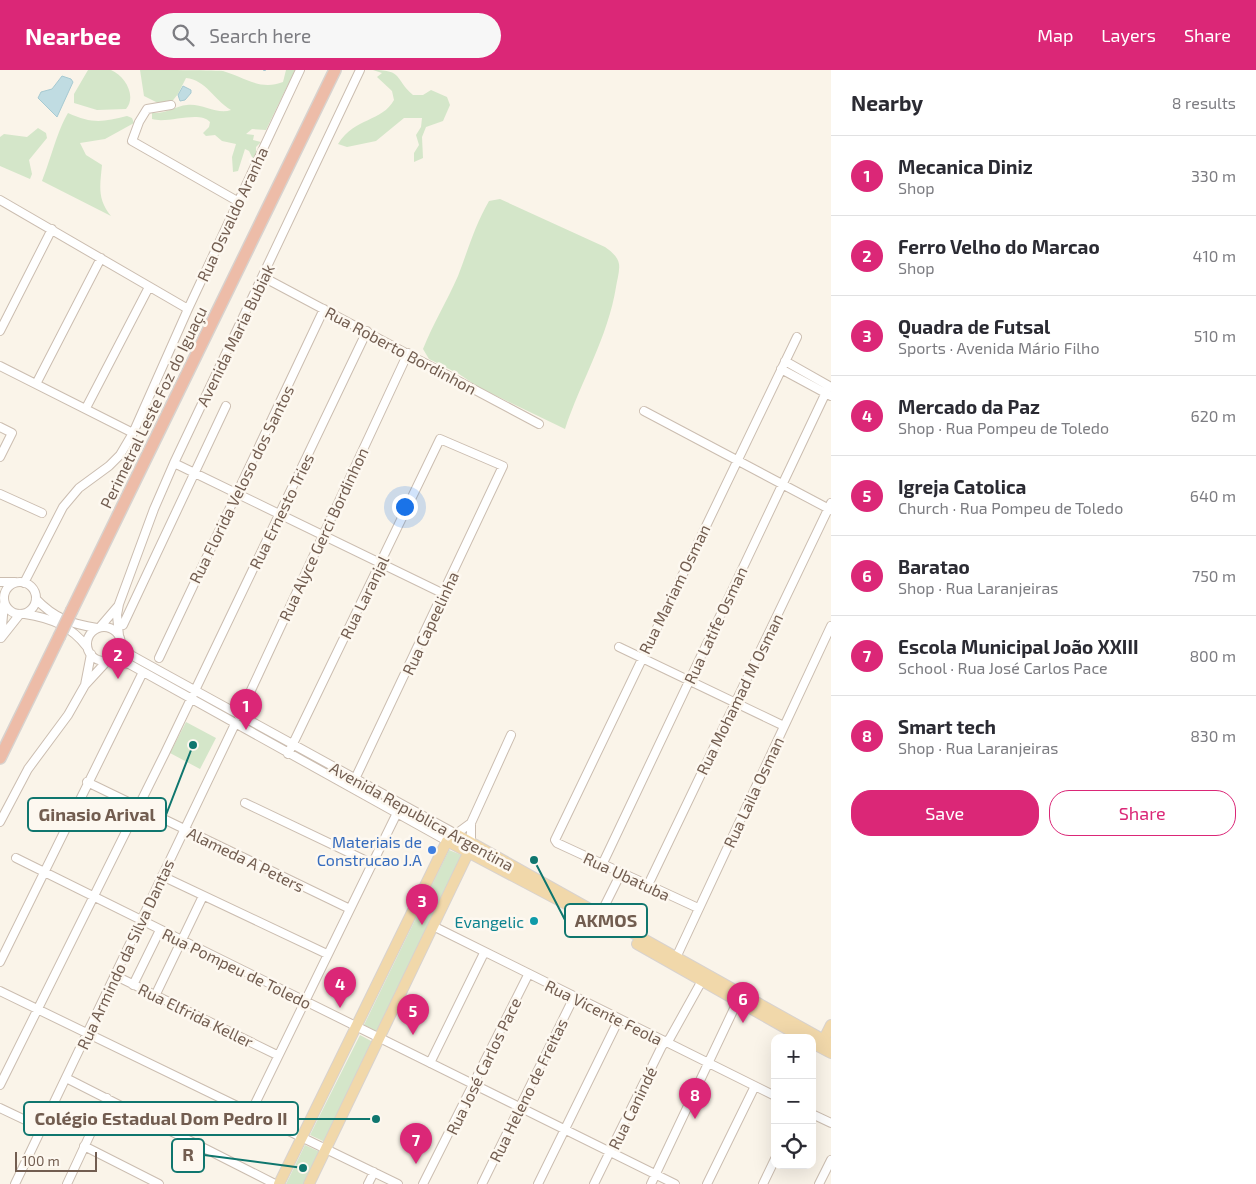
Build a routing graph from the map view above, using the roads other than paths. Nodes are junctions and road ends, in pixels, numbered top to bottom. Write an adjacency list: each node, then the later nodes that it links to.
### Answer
1 (300, 70): 5 (street, Rua Osvaldo Aranha)
2 (335, 70): 70 (highway, Perimetral Leste Foz do Iguaçu, bridge)
3 (360, 70): 9 (street, Avenida Maria Bubiak)
4 (171, 105): 5 (street)
5 (238, 202): 11 (street, Rua Osvaldo Aranha)
6 (1, 203): 7 (street)
7 (52, 229): 8 (street); 13 (street)
8 (101, 258): 10 (street); 19 (street)
9 (263, 277): 12 (street, Rua Roberto Bordinhon); 30 (street, Avenida Maria Bubiak)
10 (149, 287): 11 (street); 22 (street)
11 (188, 309): 26 (street, Rua Osvaldo Aranha)
12 (324, 309): 14 (street, Rua Roberto Bordinhon); 34 (street, Rua Florida Veloso dos Santos)
13 (0, 331)
14 (366, 331): 16 (street, Rua Roberto Bordinhon); 37 (street, Rua Ernesto Tries)
15 (797, 337): 17 (street, Rua Mariam Osman)
16 (408, 353): 24 (street, Rua Roberto Bordinhon); 38 (street, Rua Alyce Gerci Bordinhon)
17 (783, 365): 20 (street); 29 (street, Rua Mariam Osman)
18 (0, 366): 19 (street)
19 (36, 384): 22 (street)
20 (829, 391): 32 (street, Rua Latife Osman)
21 (226, 406): 31 (street)
22 (86, 408): 26 (street)
23 (644, 411): 29 (street)
24 (539, 424)
25 (0, 427): 28 (street)
26 (133, 433): 41 (street, Rua Osvaldo Aranha)
27 (440, 439): 39 (street, Rua Laranjal); 42 (street, Rua Capeelinha)
28 (0, 457)
29 (737, 459): 32 (street); 56 (street, Rua Mariam Osman)
30 (174, 463): 31 (street); 45 (street, Avenida Maria Bubiak)
31 (194, 473): 34 (street); 48 (street)
32 (782, 484): 35 (street); 59 (street, Rua Latife Osman)
33 (0, 494): 36 (street)
34 (238, 494): 37 (street); 55 (street, Rua Florida Veloso dos Santos)
35 (830, 507): 63 (street, Rua Mohamad M Osman)
36 (42, 513)
37 (280, 515): 38 (street); 61 (street, Rua Ernesto Tries)
38 (322, 535): 39 (street); 64 (street, Rua Alyce Gerci Bordinhon)
39 (381, 563): 42 (street); 68 (street, Rua Laranjal)
40 (0, 582): 41 (street)
41 (21, 583): 44 (street); 46 (street)
42 (444, 594): 71 (street, Rua Capeelinha)
43 (0, 598): 46 (street)
44 (36, 599): 47 (street); 50 (street)
45 (119, 604): 50 (street, Avenida Maria Bubiak); 52 (street, Avenida Maria Bubiak)
46 (6, 605): 47 (street); 51 (street)
47 (22, 614): 51 (street); 54 (street)
48 (123, 625)
49 (831, 626): 66 (street, Rua Laila Osman)
50 (98, 627): 52 (street); 54 (street)
51 (1, 640)
52 (120, 640): 57 (street); 61 (street, Avenida Republica Argentina)
53 (619, 647): 56 (street)
54 (89, 651): 57 (street); 60 (street)
55 (159, 658)
56 (641, 658): 59 (street); 81 (street, Rua Mariam Osman)
57 (108, 660): 58 (street, Avenida Republica Argentina); 60 (street)
58 (143, 672): 62 (street, Avenida Republica Argentina); 72 (street)
59 (689, 680): 63 (street); 85 (street, Rua Latife Osman)
60 (84, 685): 76 (street)
61 (195, 690): 62 (street, Rua Ernesto Tries); 64 (street, Avenida Republica Argentina)
62 (191, 699): 65 (street, Avenida Republica Argentina); 74 (street, Rua Ernesto Tries)
63 (735, 702): 66 (street); 89 (street, Rua Mohamad M Osman)
64 (239, 716): 68 (street, Avenida Republica Argentina)
65 (235, 724): 69 (street, Avenida Republica Argentina); 78 (street, Rua Armindo da Silva Dantas)
66 (784, 726): 92 (street, Rua Laila Osman)
67 (511, 735): 77 (street)
68 (293, 745): 69 (street, Rua Laranjal); 71 (street, Avenida Republica Argentina)
69 (288, 754): 75 (street, Avenida Republica Argentina)
70 (0, 758)
71 (355, 779): 79 (street, Avenida Republica Argentina)
72 (87, 782): 74 (street, Alameda A Peters); 86 (street)
73 (246, 803): 84 (street)
74 (138, 808): 78 (street, Alameda A Peters); 91 (street, Rua Ernesto Tries)
75 (397, 813): 80 (street, Avenida Republica Argentina); 84 (street)
76 (0, 822)
77 (472, 823): 79 (street); 82 (street)
78 (184, 829): 88 (street, Rua Armindo da Silva Dantas); 93 (street, Alameda A Peters)
79 (456, 834): 80 (main road); 82 (main road, Avenida Republica Argentina)
80 (447, 841): 82 (main road, Avenida Republica Argentina); 115 (main road)
81 (557, 843): 85 (street, Rua Ubatuba)
82 (470, 847): 94 (main road, Avenida Republica Argentina); 96 (main road); 101 (main road, Avenida Republica Argentina)
83 (16, 858): 86 (street, Rua Pompeu de Toledo)
84 (371, 863): 93 (street)
85 (602, 864): 87 (street, Rua Ubatuba)
86 (44, 872): 91 (street, Rua Pompeu de Toledo); 102 (street)
87 (621, 874): 89 (street, Rua Ubatuba); 94 (street)
88 (162, 876): 90 (street); 95 (street, Rua Armindo da Silva Dantas)
89 (648, 885): 92 (street, Rua Ubatuba)
90 (203, 896): 98 (street); 100 (street)
91 (94, 897): 95 (street, Rua Pompeu de Toledo); 112 (street, Rua Ernesto Tries)
92 (698, 908): 101 (street, Rua Laila Osman)
93 (350, 909): 100 (street)
94 (600, 915): 101 (main road, Avenida Republica Argentina)
95 (140, 920): 97 (street, Rua Pompeu de Toledo); 103 (street, Rua Armindo da Silva Dantas)
96 (434, 926): 99 (street, Rua Vicente Feola); 118 (main road)
97 (160, 930): 98 (street, Rua Pompeu de Toledo); 106 (street, Rua Armindo da Silva Dantas)
98 (180, 940): 108 (street); 111 (street, Rua Pompeu de Toledo)
99 (484, 953): 104 (street, Rua Vicente Feola); 123 (street)
100 (327, 954): 111 (street)
101 (674, 961): 105 (main road, Avenida Republica Argentina)
102 (0, 962)
103 (114, 975): 106 (street, Rua Elfrida Keller); 116 (street, Rua Armindo da Silva Dantas)
104 (528, 975): 109 (street, Rua Vicente Feola); 127 (street, Rua José Carlos Pace)
105 (705, 978): 110 (main road, Avenida Republica Argentina); 119 (street, Rua Canindé)
106 (133, 985): 108 (street, Rua Elfrida Keller)
107 (0, 991): 112 (street)
108 (155, 996): 122 (street, Rua Elfrida Keller)
109 (574, 997): 113 (street, Rua Vicente Feola); 132 (street, Rua Heleno de Freitas)
110 (739, 997): 117 (main road, Avenida Republica Argentina); 120 (main road, Avenida Republica Argentina); 124 (street)
111 (305, 1002): 115 (street, Rua Pompeu de Toledo); 122 (street)
112 (38, 1008): 116 (street); 126 (street, Rua Ernesto Tries)
113 (619, 1019): 119 (street, Rua Vicente Feola); 137 (street)
114 (831, 1025): 120 (main road)
115 (357, 1027): 118 (street, Rua Pompeu de Toledo); 138 (main road)
116 (88, 1032): 125 (street, Rua Armindo da Silva Dantas); 133 (street)
117 (797, 1034)
118 (379, 1038): 123 (street, Rua Pompeu de Toledo); 140 (main road)
119 (666, 1042): 124 (street, Rua Vicente Feola); 141 (street, Rua Canindé)
120 (822, 1044): 121 (main road, Avenida Republica Argentina)
121 (831, 1053)
122 (277, 1055): 133 (street)
123 (430, 1063): 127 (street, Rua Pompeu de Toledo)
124 (708, 1063): 128 (street, Rua Vicente Feola); 145 (street)
125 (66, 1078): 130 (street); 136 (street, Rua Armindo da Silva Dantas)
126 (0, 1085)
127 (474, 1085): 132 (street, Rua Pompeu de Toledo); 154 (street, Rua José Carlos Pace)
128 (755, 1086): 129 (street, Rua Vicente Feola); 160 (street)
129 (771, 1094)
130 (107, 1098): 139 (street); 149 (street)
131 (0, 1108): 136 (street)
132 (519, 1108): 137 (street, Rua Pompeu de Toledo); 155 (street, Rua Heleno de Freitas)
133 (251, 1112): 138 (street)
134 (816, 1116): 135 (street)
135 (831, 1123)
136 (42, 1128): 146 (street, Rua Armindo da Silva Dantas)
137 (565, 1130): 141 (street, Rua Pompeu de Toledo); 156 (street)
138 (302, 1138): 140 (street); 150 (main road)
139 (84, 1146): 147 (street); 148 (street)
140 (326, 1149): 144 (street); 151 (main road)
141 (610, 1152): 145 (street, Rua Pompeu de Toledo); 157 (street, Rua Canindé)
142 (831, 1160): 162 (street)
143 (771, 1167): 161 (street)
144 (374, 1172): 152 (street); 153 (street)
145 (655, 1174): 158 (street); 159 (street, Rua Pompeu de Toledo)
146 (15, 1184)
147 (67, 1184)
148 (159, 1184)
149 (275, 1184)
150 (279, 1184)
151 (309, 1184)
152 (368, 1184)
153 (398, 1184)
154 (423, 1184)
155 (482, 1184)
156 (538, 1184)
157 (594, 1184)
158 (651, 1184)
159 (675, 1184)
160 (707, 1184)
161 (763, 1184)
162 (819, 1184)

